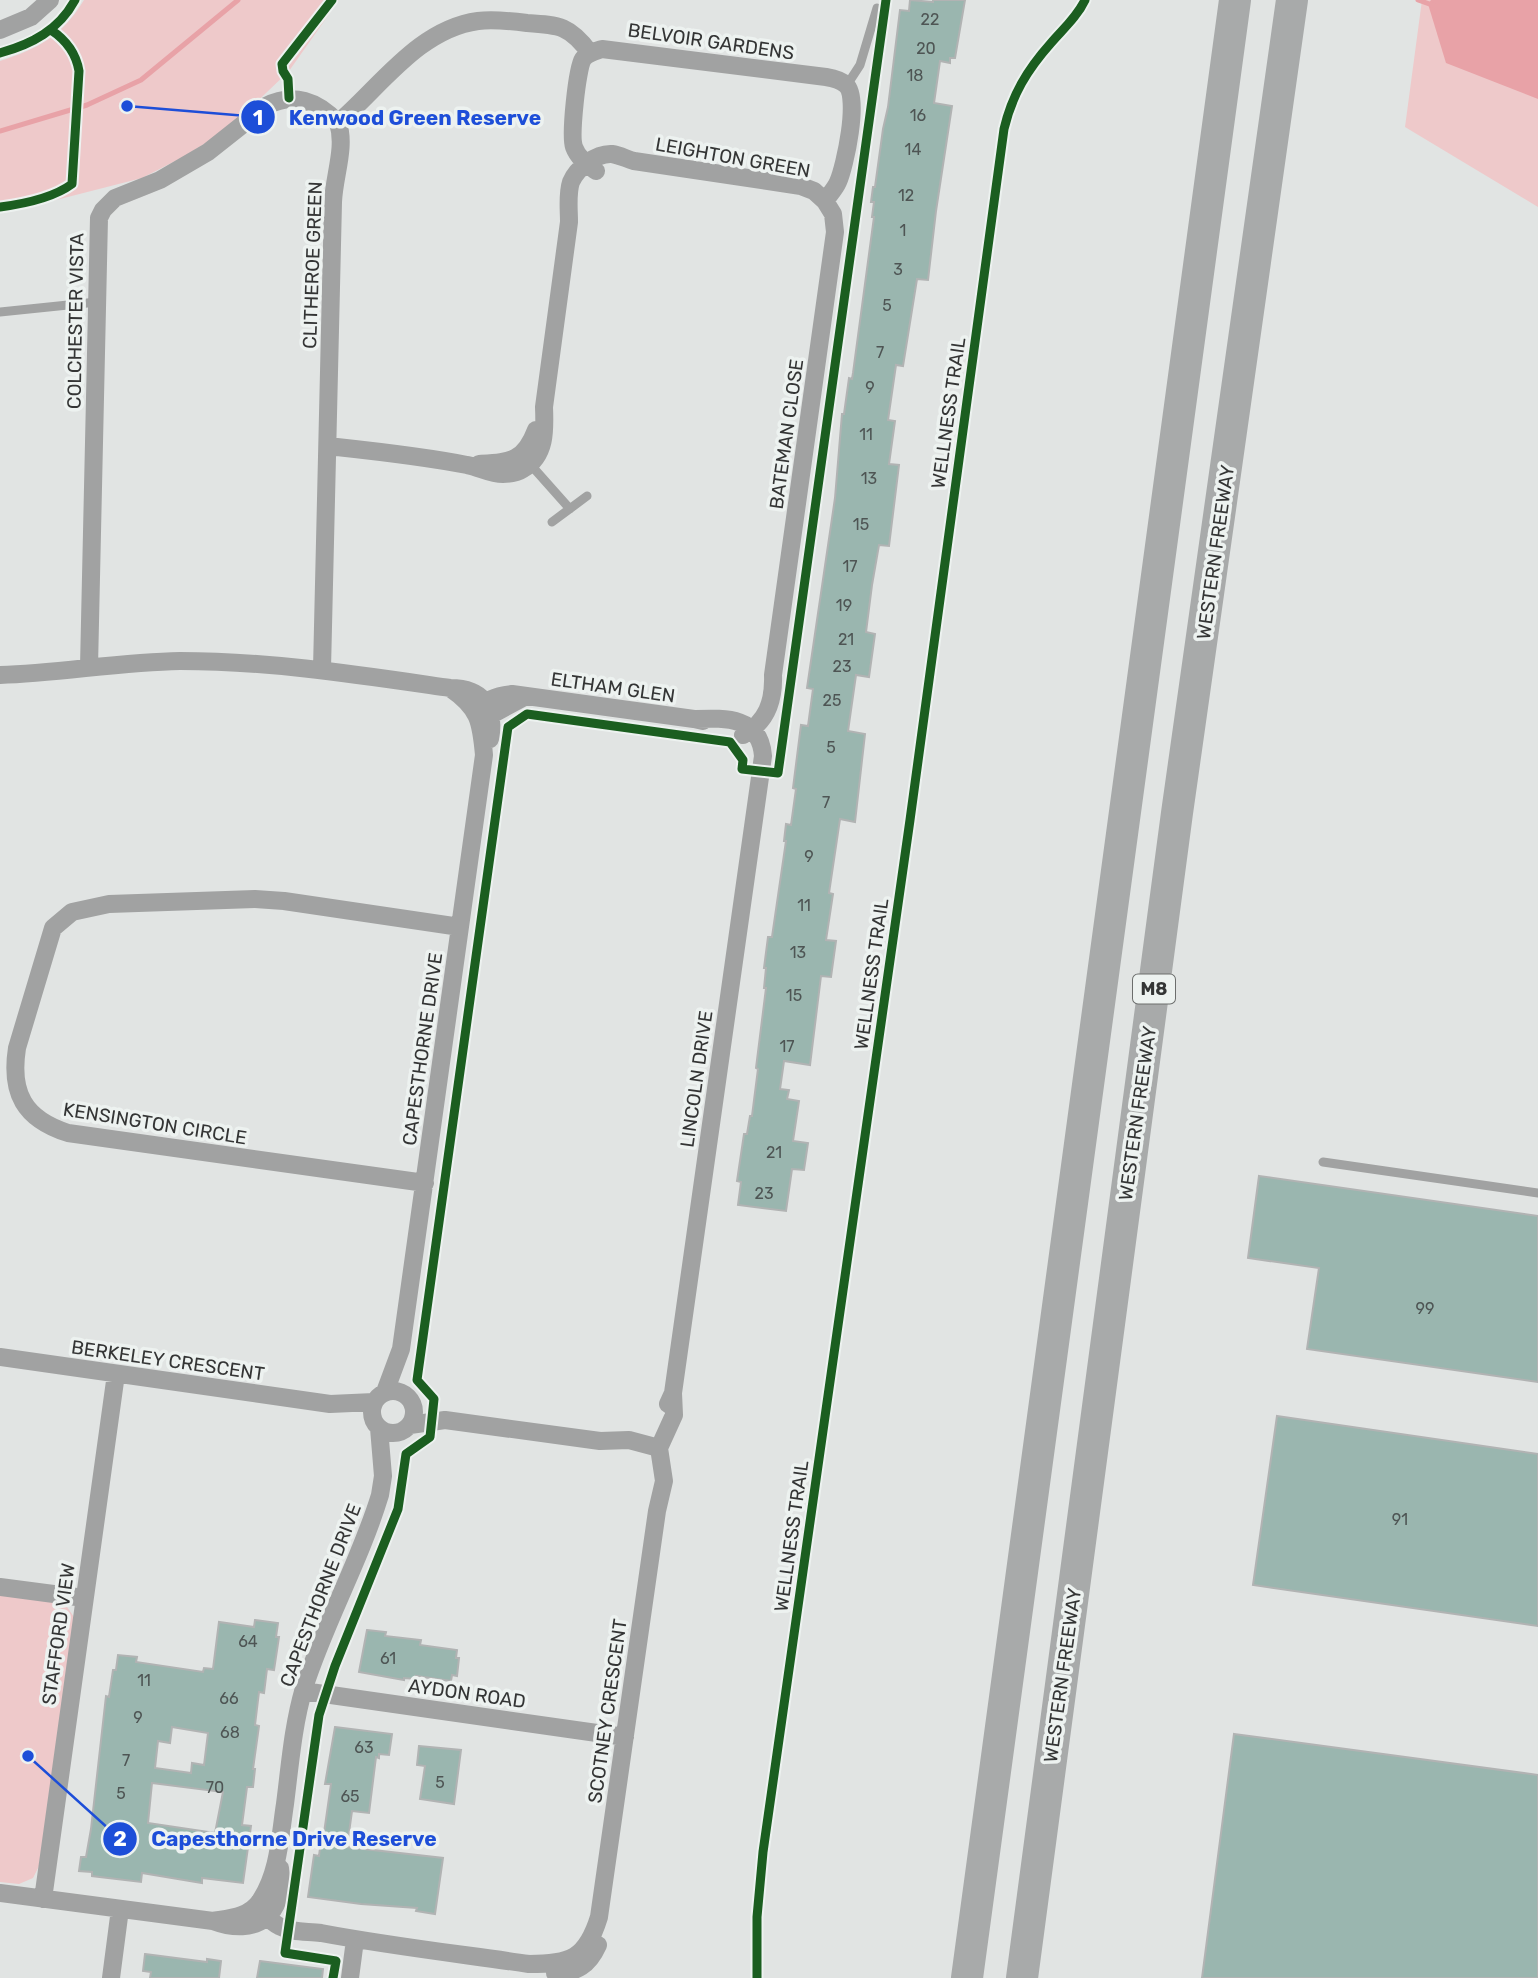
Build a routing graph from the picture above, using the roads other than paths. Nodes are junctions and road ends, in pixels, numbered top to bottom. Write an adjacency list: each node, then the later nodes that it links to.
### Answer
1 (50, 0): 5 (street)
2 (1235, 0): 48 (highway)
3 (1292, 0): 49 (highway, WESTERN FREEWAY / M8)
4 (877, 8): 7 (lane)
5 (0, 30)
6 (590, 53): 7 (street, BELVOIR GARDENS); 8 (street); 9 (street)
7 (847, 85): 10 (street, LEIGHTON GREEN)
8 (338, 122): 11 (street, COLCHESTER VISTA); 13 (street, CLITHEROE GREEN)
9 (591, 164): 10 (street, LEIGHTON GREEN); 14 (street)
10 (825, 201): 22 (street, BATEMAN CLOSE)
11 (97, 302): 12 (lane); 18 (street, COLCHESTER VISTA)
12 (0, 312)
13 (328, 446): 14 (street); 19 (street, CLITHEROE GREEN)
14 (525, 460): 16 (lane)
15 (587, 496): 16 (lane)
16 (570, 509): 17 (lane)
17 (552, 522)
18 (89, 667): 19 (street); 20 (street)
19 (322, 669): 21 (street)
20 (0, 675)
21 (484, 710): 22 (street, ELTHAM GLEN); 23 (street, CAPESTHORNE DRIVE)
22 (747, 730): 34 (street, LINCOLN DRIVE)
23 (460, 927): 25 (street, CAPESTHORNE DRIVE); 25 (street, KENSINGTON CIRCLE)
24 (1323, 1162): 26 (lane)
25 (425, 1183): 27 (street, CAPESTHORNE DRIVE)
26 (1538, 1193)
27 (401, 1349): 30 (street, CAPESTHORNE DRIVE); 31 (street, CAPESTHORNE DRIVE)
28 (0, 1357): 29 (street, BERKELEY CRESCENT)
29 (116, 1374): 31 (street, BERKELEY CRESCENT); 37 (street, STAFFORD VIEW)
30 (408, 1398): 31 (street); 32 (street); 33 (street)
31 (378, 1410): 33 (street); 35 (street, CAPESTHORNE DRIVE)
32 (445, 1420): 33 (street); 34 (street)
33 (407, 1428): 35 (street, CAPESTHORNE DRIVE)
34 (652, 1448): 39 (street, SCOTNEY CRESCENT)
35 (383, 1476): 38 (street, CAPESTHORNE DRIVE)
36 (0, 1587): 37 (street)
37 (84, 1598): 41 (street, STAFFORD VIEW)
38 (303, 1691): 39 (street, AYDON ROAD); 43 (street, CAPESTHORNE DRIVE)
39 (625, 1737): 45 (street, SCOTNEY CRESCENT)
40 (0, 1893): 41 (street)
41 (43, 1899): 42 (street)
42 (120, 1909): 43 (street); 46 (street)
43 (266, 1910): 44 (street, SCOTNEY CRESCENT)
44 (355, 1940): 45 (street, SCOTNEY CRESCENT); 47 (street)
45 (576, 1971)
46 (111, 1978)
47 (350, 1978)
48 (967, 1978)
49 (1022, 1978)

